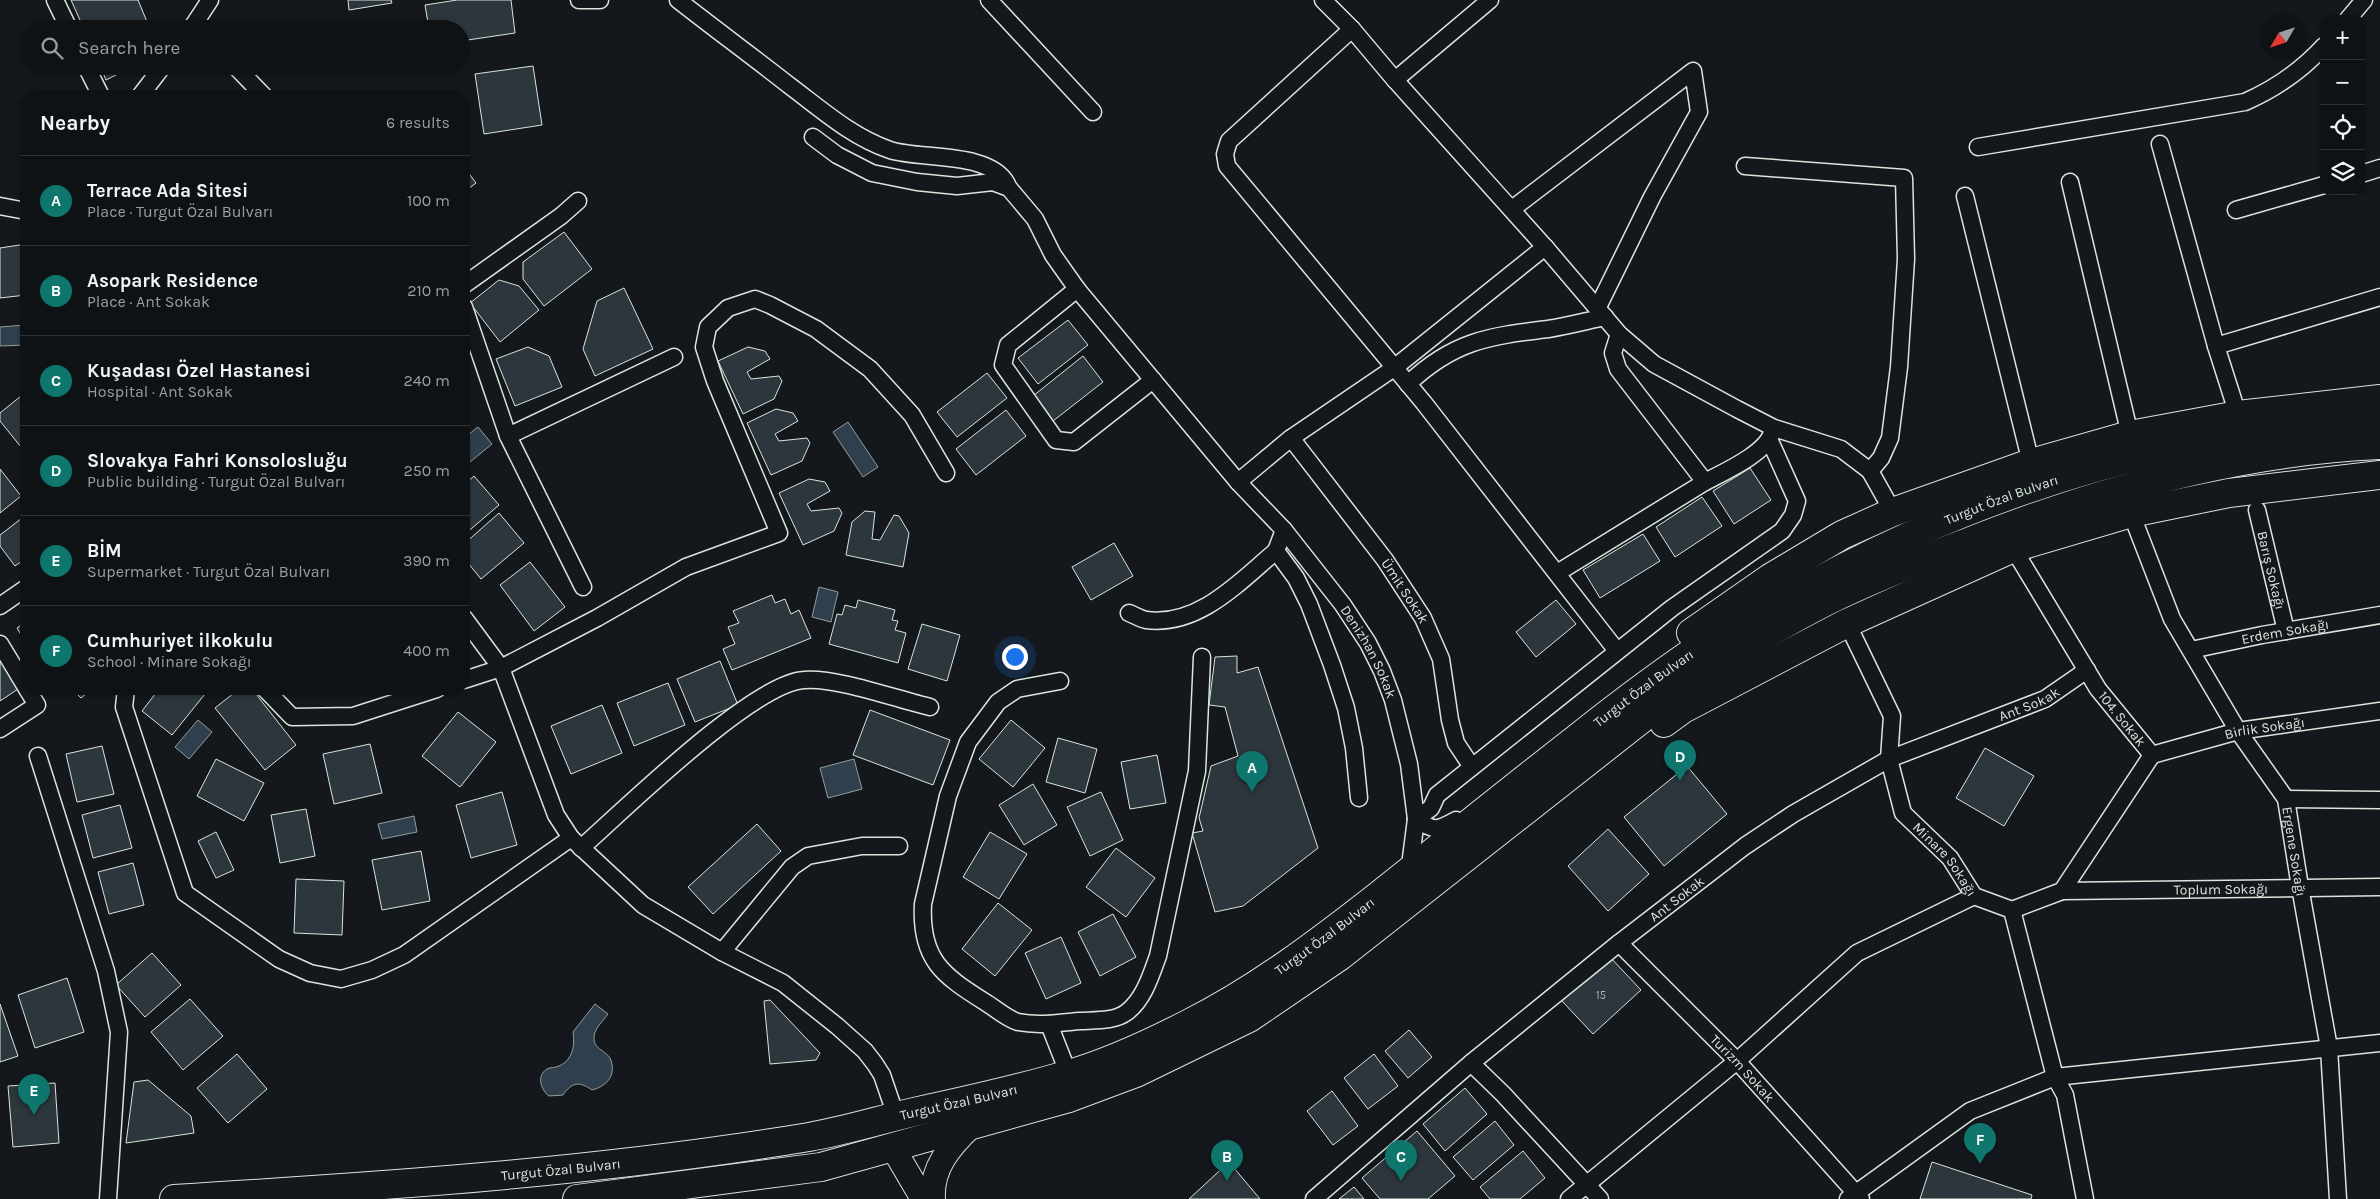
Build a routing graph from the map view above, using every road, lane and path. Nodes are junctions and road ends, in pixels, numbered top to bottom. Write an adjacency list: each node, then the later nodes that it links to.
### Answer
1 (55, 0): 11 (street)
2 (210, 0): 12 (street)
3 (579, 0): 4 (street)
4 (600, 0)
5 (678, 0): 31 (street, Denizhan Sokak)
6 (989, 0): 22 (street)
7 (1323, 0): 13 (street)
8 (1490, 0): 18 (street)
9 (2364, 0): 10 (street)
10 (2351, 15)
11 (65, 20)
12 (199, 20)
13 (1352, 28): 18 (street); 47 (street)
14 (2320, 50): 25 (street)
15 (90, 75): 19 (street)
16 (155, 75): 20 (street)
17 (244, 75): 21 (street)
18 (1395, 80): 36 (street)
19 (98, 90)
20 (144, 90)
21 (258, 90)
22 (1093, 112)
23 (813, 137): 31 (street)
24 (2160, 144): 45 (street)
25 (1978, 147)
26 (1745, 166): 59 (street)
27 (2380, 168): 28 (street)
28 (2365, 173)
29 (2070, 182): 54 (street)
30 (2320, 186): 37 (street)
31 (1009, 188): 40 (street, Denizhan Sokak)
32 (1965, 196): 58 (street)
33 (578, 201): 39 (street)
34 (1, 205): 35 (street)
35 (20, 209)
36 (1512, 209): 38 (street); 42 (street)
37 (2236, 210)
38 (1546, 247): 42 (street); 47 (street)
39 (470, 281)
40 (1077, 289): 48 (street, Denizhan Sokak); 48 (street)
41 (2380, 297): 45 (street)
42 (1601, 312): 44 (street); 49 (street)
43 (470, 325): 55 (street)
44 (1620, 334): 53 (street); 63 (street)
45 (2216, 346): 51 (street)
46 (674, 357): 55 (street)
47 (1394, 368): 49 (street); 56 (street)
48 (1153, 380): 62 (street, Denizhan Sokak)
49 (1408, 384): 81 (street)
50 (2380, 399): 51 (highway)
51 (2238, 415): 54 (highway)
52 (2380, 422): 113 (highway, Turgut Özal Bulvarı)
53 (1772, 434): 59 (street); 63 (street); 81 (street)
54 (2130, 435): 58 (highway)
55 (508, 436): 71 (street)
56 (1291, 438): 62 (street); 99 (street, Ümit Sokak)
57 (2380, 445): 116 (highway, Turgut Özal Bulvarı)
58 (2032, 463): 65 (highway)
59 (1870, 471): 65 (street)
60 (946, 473): 83 (street)
61 (2380, 475): 66 (highway)
62 (1238, 482): 67 (street, Denizhan Sokak)
63 (1705, 482): 70 (street)
64 (2258, 510): 78 (street, Barış Sokağı)
65 (1894, 512): 104 (highway)
66 (2131, 512): 68 (highway); 80 (street, Ergene Sokağı)
67 (1284, 530): 69 (street); 103 (street, Denizhan Sokak)
68 (2013, 548): 76 (highway); 84 (street, 104. Sokak)
69 (1276, 551): 74 (street); 100 (street)
70 (1562, 570)
71 (583, 587)
72 (20, 592): 73 (street)
73 (0, 606)
74 (1129, 612)
75 (2380, 615): 78 (street, Erdem Sokağı)
76 (1847, 622): 98 (street, Minare Sokağı); 116 (highway)
77 (470, 626): 83 (street)
78 (2286, 631): 80 (street, Erdem Sokağı)
79 (0, 644): 85 (street)
80 (2190, 650): 95 (street, Ergene Sokağı)
81 (1617, 651): 99 (street)
82 (1202, 657): 117 (street)
83 (501, 668): 86 (street); 105 (street)
84 (2087, 670): 96 (street, 104. Sokak); 98 (street, Ant Sokak)
85 (20, 677)
86 (470, 678)
87 (1060, 681): 117 (street)
88 (31, 695): 94 (street)
89 (125, 695): 105 (street)
90 (271, 695): 91 (street)
91 (418, 695)
92 (930, 707): 105 (street)
93 (2380, 711): 95 (street, Birlik Sokağı)
94 (0, 730)
95 (2238, 731): 96 (street, Birlik Sokağı); 101 (street, Ergene Sokağı)
96 (2152, 755): 110 (street, 104. Sokak)
97 (38, 756): 129 (street)
98 (1889, 759): 111 (street, Minare Sokağı); 114 (street, Ant Sokak)
99 (1472, 767): 103 (street)
100 (1359, 798)
101 (2286, 799): 102 (street); 108 (street, Ergene Sokağı)
102 (2380, 800)
103 (1416, 819): 104 (street); 107 (street, Denizhan Sokak)
104 (1456, 820): 107 (highway)
105 (576, 843): 115 (street)
106 (899, 846): 115 (street)
107 (1411, 858): 113 (highway)
108 (2300, 887): 109 (street, Toplum Sokağı); 110 (street, Toplum Sokağı); 119 (street, Ergene Sokağı)
109 (2380, 887)
110 (2062, 891): 112 (street)
111 (1974, 896): 112 (street, Minare Sokağı); 120 (street)
112 (2012, 910): 123 (street)
113 (1329, 935): 122 (highway, Turgut Özal Bulvarı)
114 (1619, 943): 120 (street, Turizm Sokak); 121 (street, Ant Sokak)
115 (722, 952): 124 (street)
116 (1249, 1018): 125 (highway, Turgut Özal Bulvarı)
117 (1049, 1024): 122 (street)
118 (2380, 1043): 119 (street)
119 (2329, 1048): 123 (street); 138 (street, Ergene Sokağı)
120 (1737, 1061): 127 (street); 128 (street, Turizm Sokak)
121 (1471, 1064): 127 (street); 134 (street, Ant Sokak)
122 (1069, 1075): 124 (highway, Turgut Özal Bulvarı)
123 (2055, 1077): 128 (street); 137 (street)
124 (896, 1116): 130 (highway, Turgut Özal Bulvarı)
125 (971, 1126): 126 (highway, Turgut Özal Bulvarı); 133 (street)
126 (893, 1148): 131 (highway, Turgut Özal Bulvarı); 132 (street)
127 (1586, 1184): 135 (street); 136 (street)
128 (1855, 1197)
129 (108, 1199)
130 (174, 1199)
131 (577, 1199)
132 (923, 1199)
133 (933, 1199)
134 (1314, 1199)
135 (1569, 1199)
136 (1600, 1199)
137 (2085, 1199)
138 (2338, 1199)

